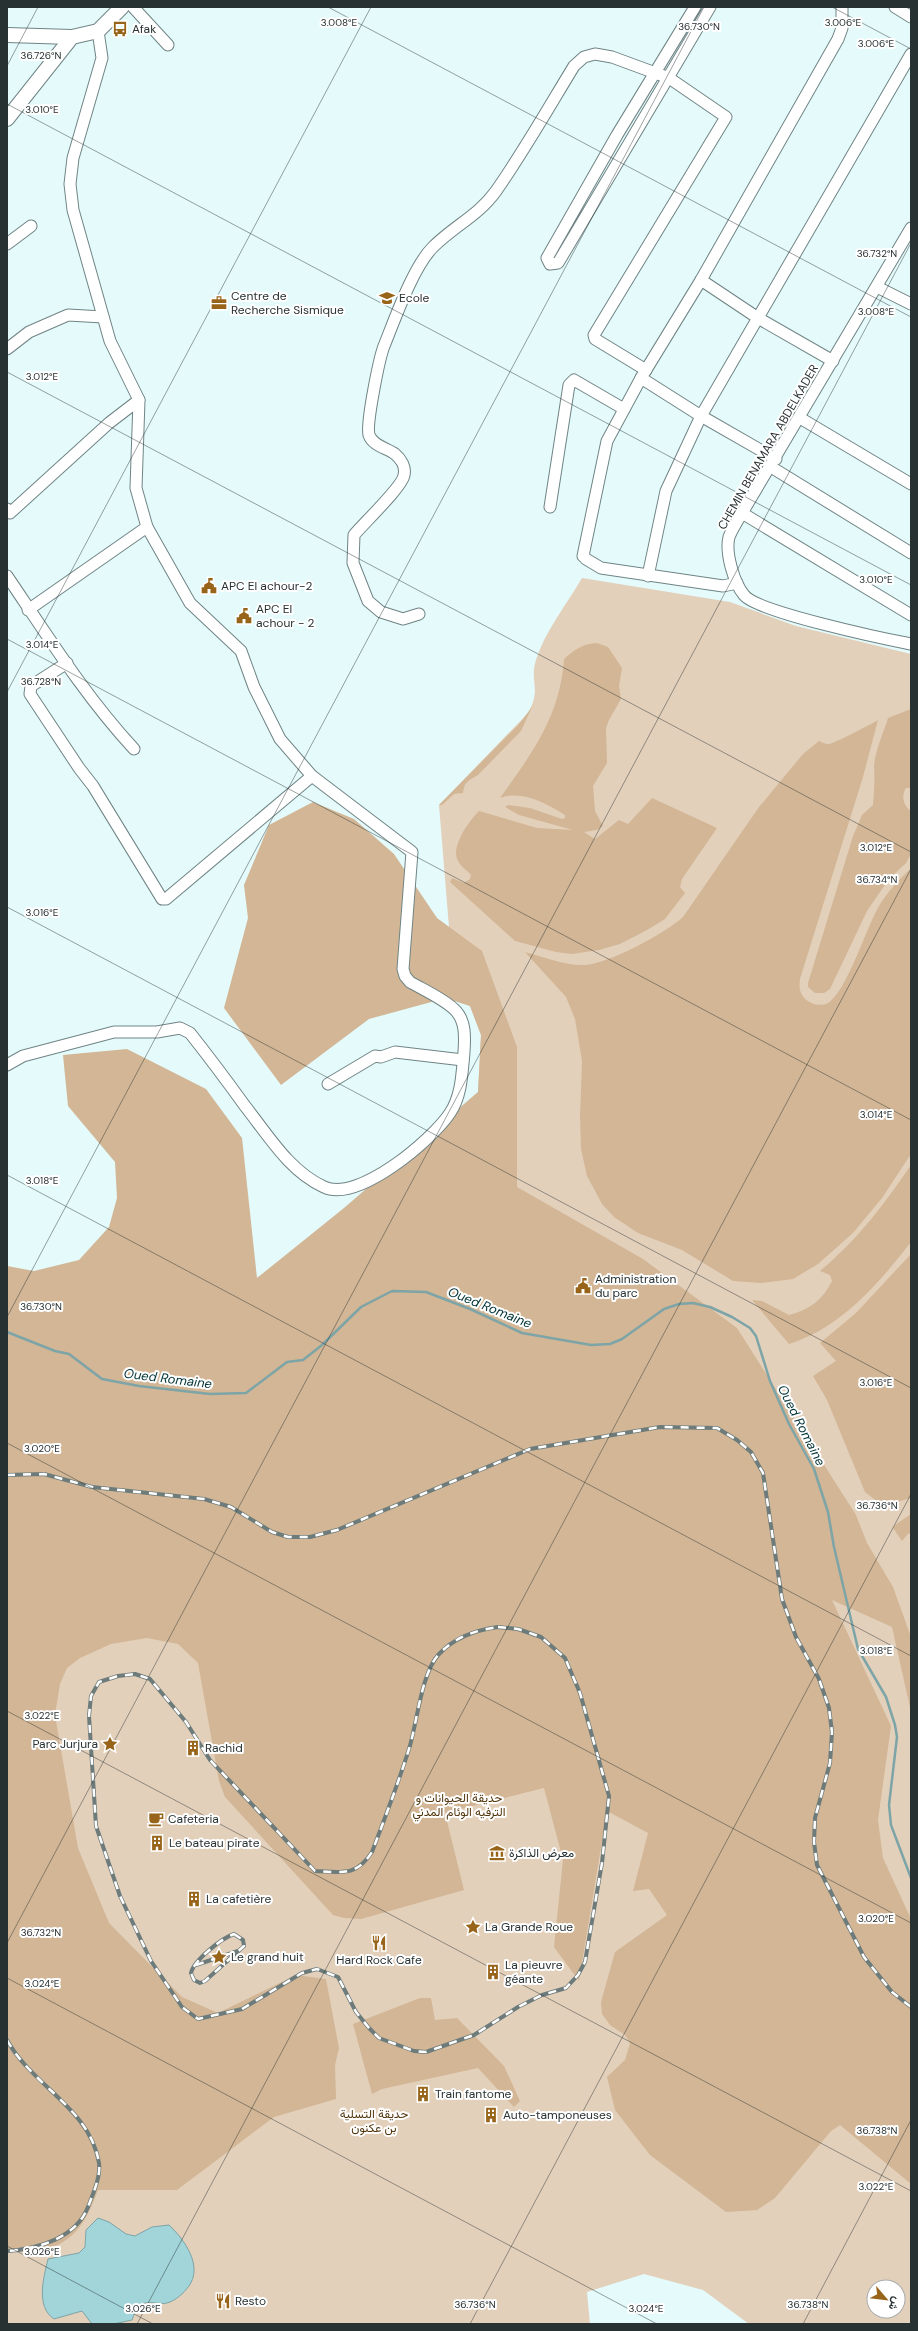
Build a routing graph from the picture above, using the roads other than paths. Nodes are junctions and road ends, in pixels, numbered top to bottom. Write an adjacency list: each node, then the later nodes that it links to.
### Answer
1 (122, 7): 8 (main road)
2 (132, 7): 11 (street)
3 (695, 7): 13 (street)
4 (710, 7): 14 (street)
5 (842, 7): 19 (street)
6 (895, 7): 7 (street)
7 (911, 17)
8 (98, 31): 10 (main road); 22 (street)
9 (7, 35): 10 (main road)
10 (72, 37): 15 (main road)
11 (168, 45)
12 (911, 54): 23 (street)
13 (656, 72): 14 (street); 14 (street); 42 (street)
14 (669, 78): 26 (street)
15 (7, 119)
16 (31, 226): 18 (street)
17 (911, 228): 20 (street, CHEMIN BENAMARA ABDELKADER)
18 (7, 244)
19 (701, 280): 23 (street); 26 (street)
20 (877, 287): 21 (street); 25 (street, CHEMIN BENAMARA ABDELKADER)
21 (911, 304)
22 (103, 317): 24 (street); 27 (street)
23 (758, 318): 25 (street); 29 (street)
24 (7, 349)
25 (833, 361): 30 (street, CHEMIN BENAMARA ABDELKADER)
26 (644, 374): 28 (street); 29 (street)
27 (139, 400): 35 (street); 36 (street)
28 (624, 409): 33 (street); 39 (street)
29 (701, 416): 31 (street); 39 (street)
30 (800, 418): 31 (street, CHEMIN BENAMARA ABDELKADER); 32 (street)
31 (773, 463): 34 (street, CHEMIN BENAMARA ABDELKADER); 37 (street)
32 (911, 484)
33 (550, 507)
34 (742, 512): 40 (street, CHEMIN BENAMARA ABDELKADER); 43 (street)
35 (8, 513)
36 (147, 527): 41 (street); 47 (street)
37 (911, 553)
38 (7, 576): 41 (street)
39 (648, 576): 40 (street)
40 (737, 583): 44 (street, CHEMIN BENAMARA ABDELKADER)
41 (28, 610): 45 (street)
42 (419, 614)
43 (911, 615)
44 (911, 644)
45 (67, 663): 46 (street); 47 (street)
46 (134, 749)
47 (312, 776): 48 (street)
48 (463, 1060): 49 (street); 50 (street)
49 (7, 1065)
50 (328, 1084)

